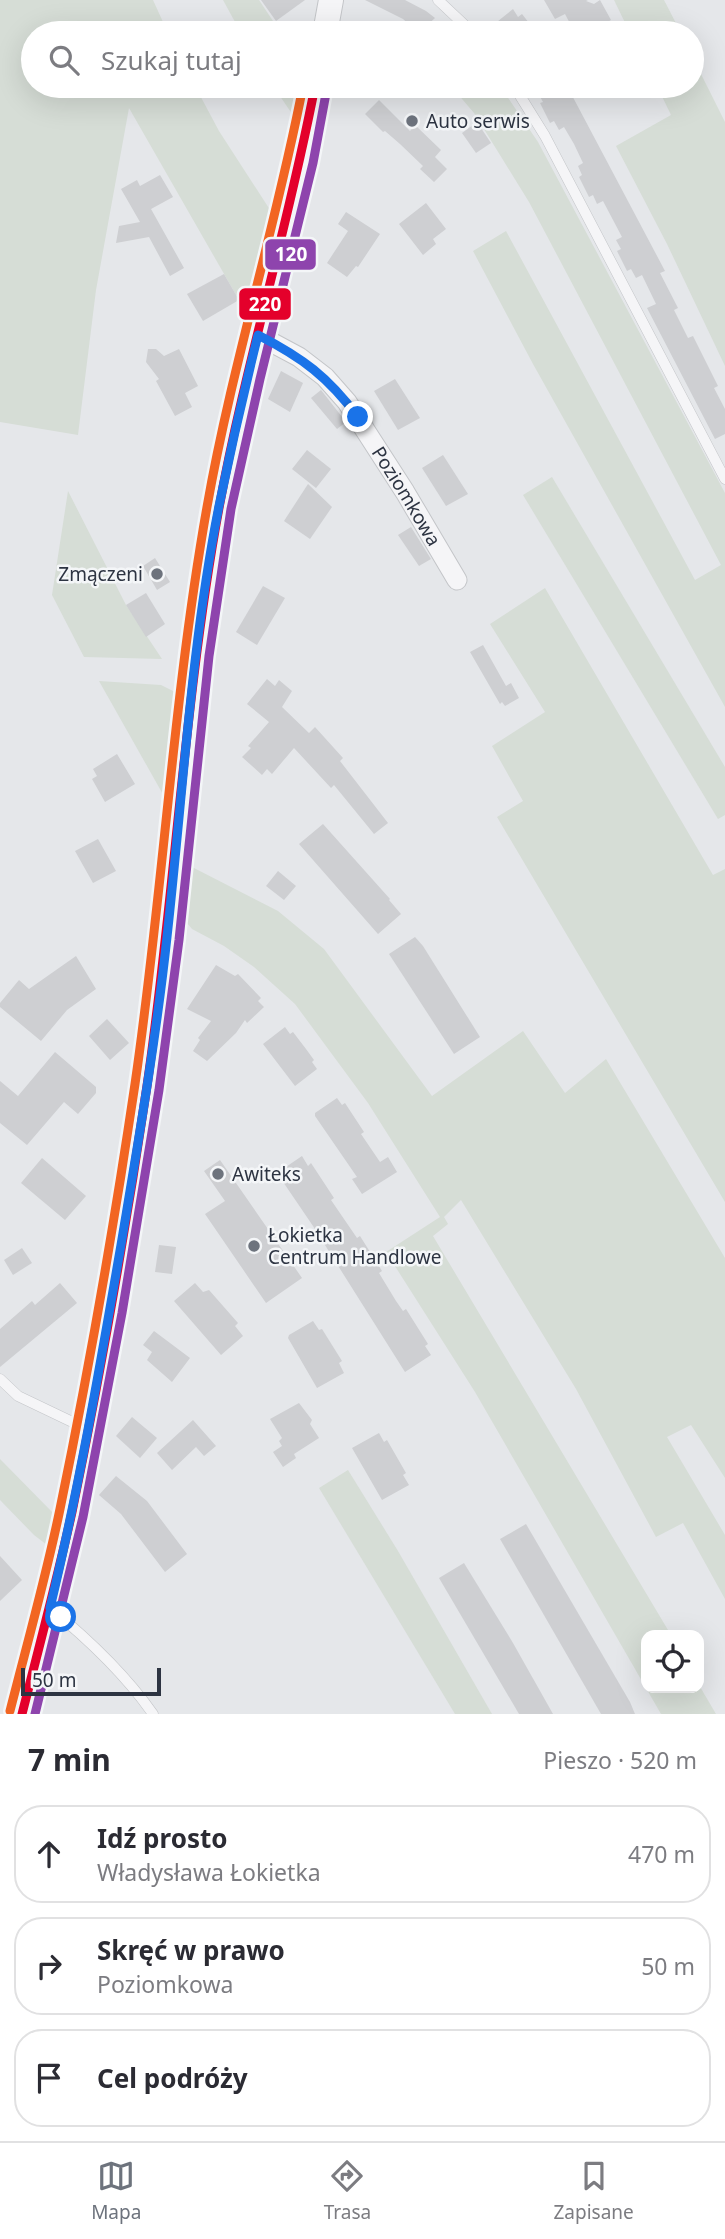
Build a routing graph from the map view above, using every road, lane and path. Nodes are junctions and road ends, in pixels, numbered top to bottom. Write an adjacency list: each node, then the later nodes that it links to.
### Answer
1 (331, 0): 3 (street)
2 (438, 0): 4 (lane)
3 (327, 21)
4 (460, 21)
5 (313, 98): 7 (street)
6 (521, 98): 8 (lane)
7 (258, 335): 9 (street, Poziomkowa); 11 (street)
8 (725, 479)
9 (457, 580)
10 (0, 1380): 11 (lane)
11 (87, 1430): 12 (street)
12 (50, 1608): 13 (street); 14 (lane)
13 (22, 1714)
14 (153, 1714)

